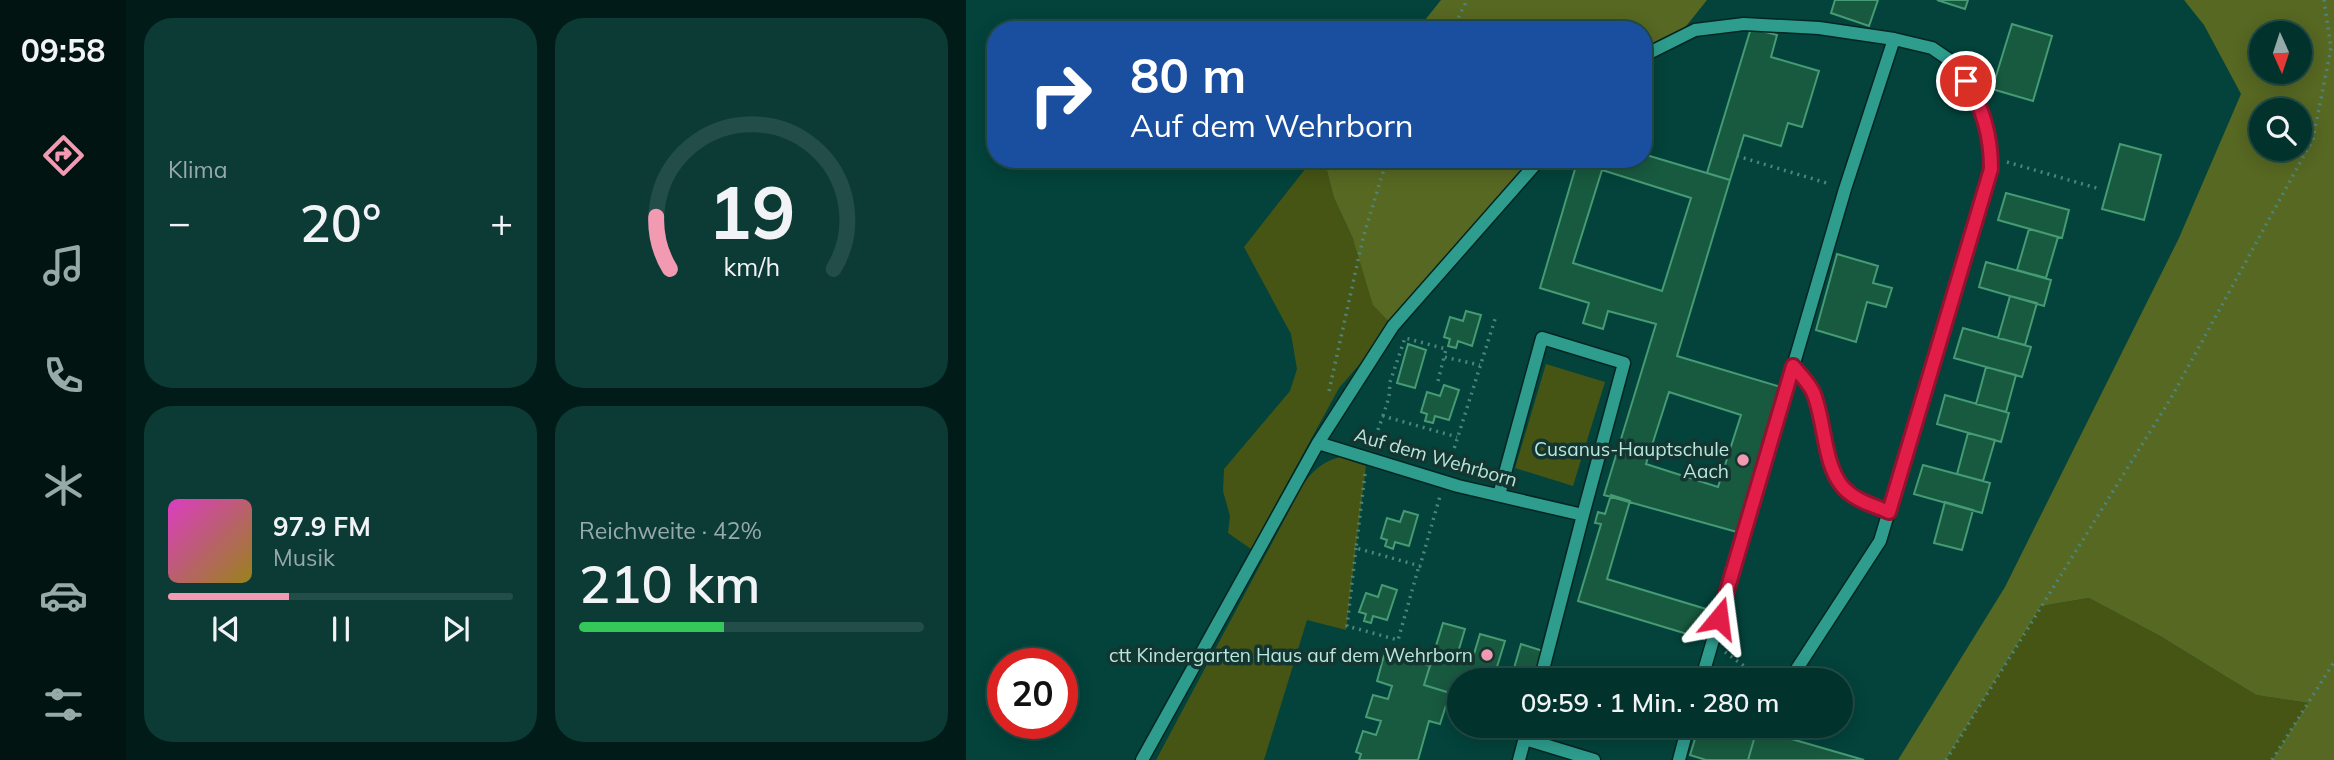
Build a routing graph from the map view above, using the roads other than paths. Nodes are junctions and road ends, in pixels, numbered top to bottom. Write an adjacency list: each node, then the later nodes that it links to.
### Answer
1 (1894, 39): 2 (street); 4 (street); 7 (street)
2 (1652, 52)
3 (1532, 168): 5 (street, Auf dem Wehrborn)
4 (1793, 366): 7 (street); 10 (street)
5 (1318, 443): 6 (street, Auf dem Wehrborn); 15 (street, Auf dem Wehrborn)
6 (1499, 495): 8 (street, Auf dem Wehrborn); 8 (street)
7 (1889, 512): 11 (street)
8 (1583, 515): 9 (street)
9 (1543, 668)
10 (1705, 668)
11 (1797, 668)
12 (1525, 738): 16 (street)
13 (1539, 738): 17 (street)
14 (1685, 738): 18 (street)
15 (1142, 760)
16 (1520, 760)
17 (1594, 760)
18 (1679, 760)

